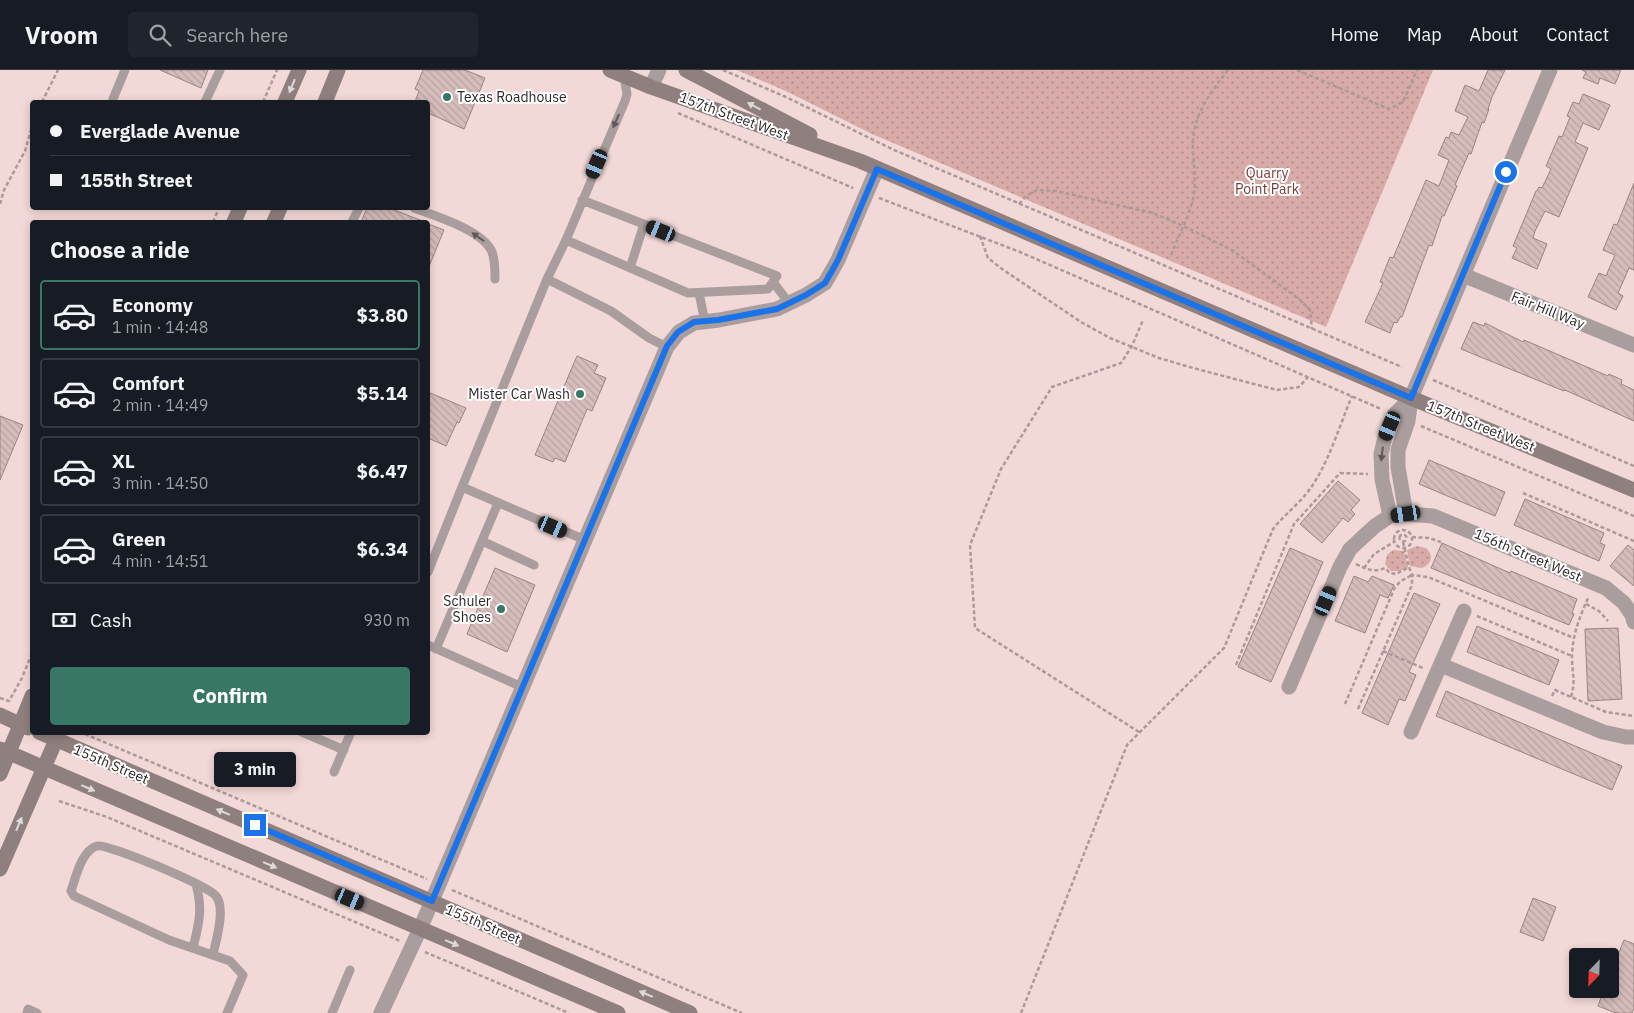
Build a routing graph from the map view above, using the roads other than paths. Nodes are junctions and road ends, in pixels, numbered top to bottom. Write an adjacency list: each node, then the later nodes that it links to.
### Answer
1 (125, 70): 11 (lane)
2 (220, 70): 12 (lane)
3 (298, 70): 13 (street, one-way to 13)
4 (338, 70): 14 (street)
5 (610, 70): 9 (street, 157th Street West)
6 (659, 70): 10 (street)
7 (686, 70): 15 (street, 157th Street West, one-way to 7)
8 (1550, 70): 22 (street)
9 (624, 76): 10 (street, 157th Street West); 17 (lane, one-way to 17)
10 (651, 87): 15 (street, 157th Street West)
11 (113, 99)
12 (206, 100)
13 (286, 100)
14 (325, 100)
15 (860, 161): 16 (street, 157th Street West)
16 (877, 169): 27 (street); 31 (street, 157th Street West)
17 (582, 200): 19 (lane); 20 (lane)
18 (419, 210): 23 (lane, one-way to 18)
19 (644, 224): 21 (lane); 25 (lane)
20 (566, 240): 21 (lane); 24 (lane)
21 (630, 268): 26 (lane)
22 (1463, 275): 29 (street, Fair Hill Way); 31 (street)
23 (495, 279)
24 (547, 279): 30 (lane); 32 (lane)
25 (773, 282): 26 (lane); 27 (lane)
26 (699, 293): 28 (lane)
27 (789, 303): 28 (street)
28 (705, 322): 30 (street)
29 (1634, 345)
30 (667, 346): 37 (street)
31 (1411, 398): 33 (street, 157th Street West); 35 (street); 36 (street, one-way to 36)
32 (462, 487): 34 (lane); 40 (lane)
33 (1634, 490)
34 (498, 503): 37 (lane); 38 (lane)
35 (1406, 514): 36 (street, 156th Street West); 42 (street, 156th Street West)
36 (1390, 516): 46 (street)
37 (585, 540): 45 (street)
38 (482, 541): 39 (lane); 43 (lane)
39 (534, 565)
40 (430, 567)
41 (1464, 610): 44 (street)
42 (1634, 622)
43 (432, 647): 45 (lane)
44 (1439, 669): 50 (street); 54 (street)
45 (522, 687): 62 (street)
46 (1289, 687)
47 (30, 706): 49 (street)
48 (0, 715): 49 (street)
49 (26, 727): 56 (street)
50 (1411, 732)
51 (309, 735): 55 (lane)
52 (349, 735): 55 (lane)
53 (57, 736): 57 (street); 62 (street, 155th Street, one-way to 53)
54 (1634, 738)
55 (344, 750): 58 (lane)
56 (4, 751): 57 (street); 59 (street)
57 (44, 769): 60 (street, one-way to 57); 63 (street, one-way to 63)
58 (334, 772)
59 (0, 774)
60 (0, 869)
61 (196, 884): 64 (lane); 64 (lane); 65 (lane)
62 (432, 901): 63 (street); 73 (street, 155th Street, one-way to 62)
63 (420, 929): 71 (street); 72 (street, one-way to 72)
64 (194, 948): 65 (lane)
65 (213, 955): 69 (lane)
66 (350, 970): 70 (lane)
67 (27, 1013): 68 (lane)
68 (37, 1013)
69 (227, 1013)
70 (332, 1013)
71 (381, 1013)
72 (618, 1013)
73 (690, 1013)

